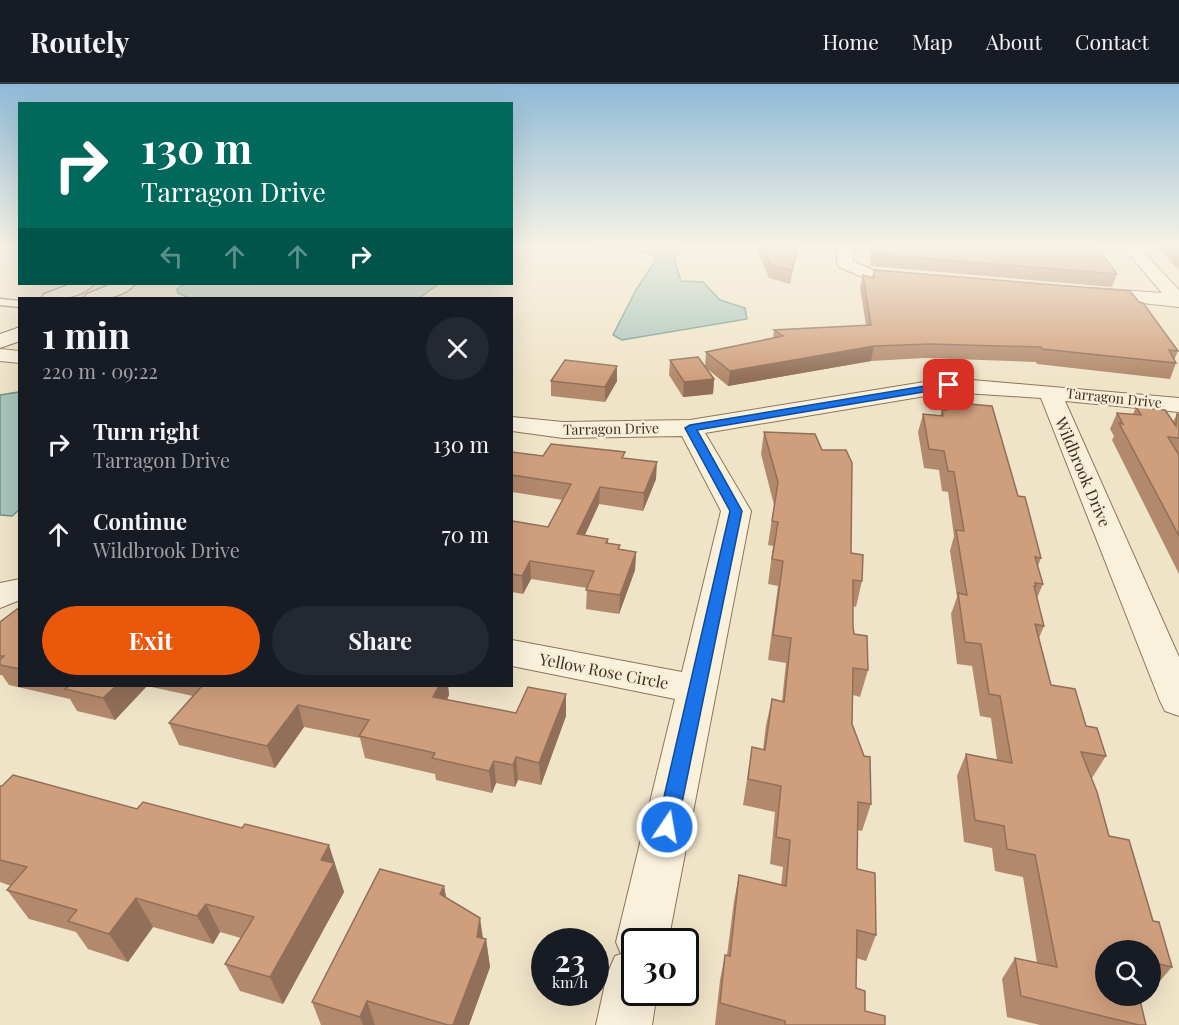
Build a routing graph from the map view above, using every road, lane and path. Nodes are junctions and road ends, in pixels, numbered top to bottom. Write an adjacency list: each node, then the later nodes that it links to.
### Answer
1 (68, 291): 4 (main road)
2 (110, 291): 5 (main road)
3 (1071, 291): 6 (street)
4 (53, 297)
5 (96, 297)
6 (1178, 301)
7 (0, 302): 8 (lane)
8 (18, 304)
9 (18, 313): 10 (main road)
10 (0, 321)
11 (18, 334): 12 (main road)
12 (0, 342)
13 (0, 355): 14 (street)
14 (18, 357)
15 (1050, 392): 16 (street, Tarragon Drive); 18 (street, Tarragon Drive); 23 (street, Wildbrook Drive)
16 (1179, 405)
17 (513, 424): 18 (street, Tarragon Drive)
18 (690, 428): 22 (street)
19 (18, 590): 20 (street)
20 (0, 597)
21 (513, 653): 22 (street, Yellow Rose Circle)
22 (697, 689): 24 (street)
23 (1179, 701)
24 (645, 928)
25 (628, 1006): 26 (street)
26 (624, 1025)

